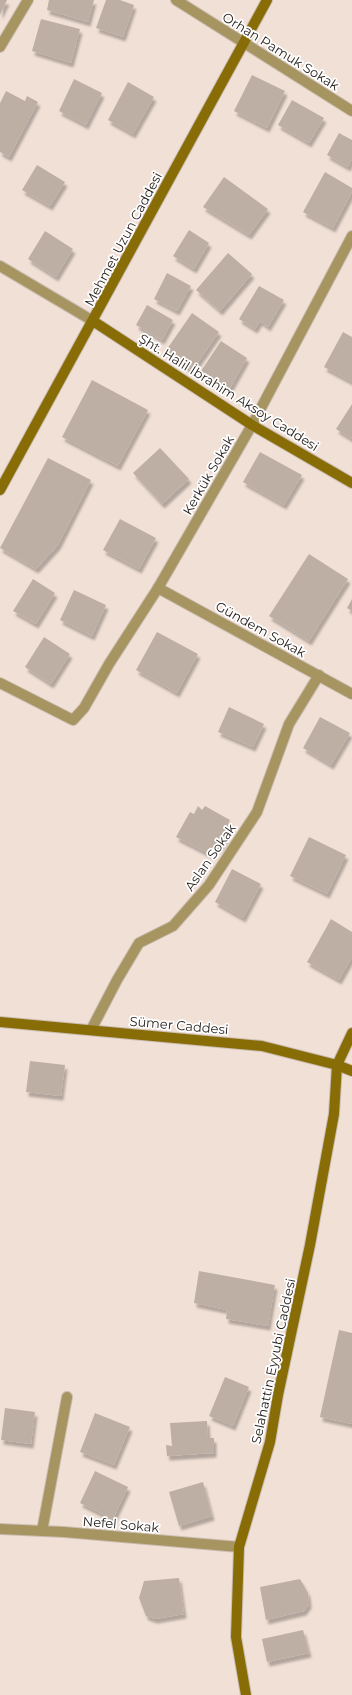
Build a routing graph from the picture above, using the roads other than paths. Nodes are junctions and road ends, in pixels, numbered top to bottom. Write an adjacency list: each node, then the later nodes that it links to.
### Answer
1 (28, 0): 5 (street)
2 (176, 0): 4 (street, Orhan Pamuk Sokak)
3 (268, 0): 4 (street, Mehmet Uzun Caddesi)
4 (244, 44): 6 (street, Orhan Pamuk Sokak); 9 (street, Mehmet Uzun Caddesi)
5 (0, 47)
6 (352, 111)
7 (352, 236): 10 (street, Kerkük Sokak)
8 (0, 266): 9 (street)
9 (93, 321): 10 (street, Şht. Halil İbrahim Aksoy Caddesi); 12 (street, Mehmet Uzun Caddesi)
10 (252, 425): 11 (street, Şht. Halil İbrahim Aksoy Caddesi); 13 (street, Kerkük Sokak)
11 (352, 483)
12 (0, 490)
13 (158, 588): 14 (street, Gündem Sokak); 15 (street, Kerkük Sokak)
14 (319, 675): 16 (street, Gündem Sokak); 18 (street, Aslan Sokak)
15 (0, 683)
16 (352, 694)
17 (0, 1022): 18 (street, Sümer Caddesi)
18 (91, 1030): 20 (street, Sümer Caddesi)
19 (352, 1033): 20 (street, Selahattin Eyyubi Caddesi)
20 (337, 1065): 21 (street, Sümer Caddesi); 25 (street, Selahattin Eyyubi Caddesi)
21 (352, 1071)
22 (67, 1397): 24 (street)
23 (0, 1529): 24 (street, Nefel Sokak)
24 (42, 1531): 25 (street, Nefel Sokak)
25 (239, 1547): 26 (street, Selahattin Eyyubi Caddesi)
26 (246, 1695)

